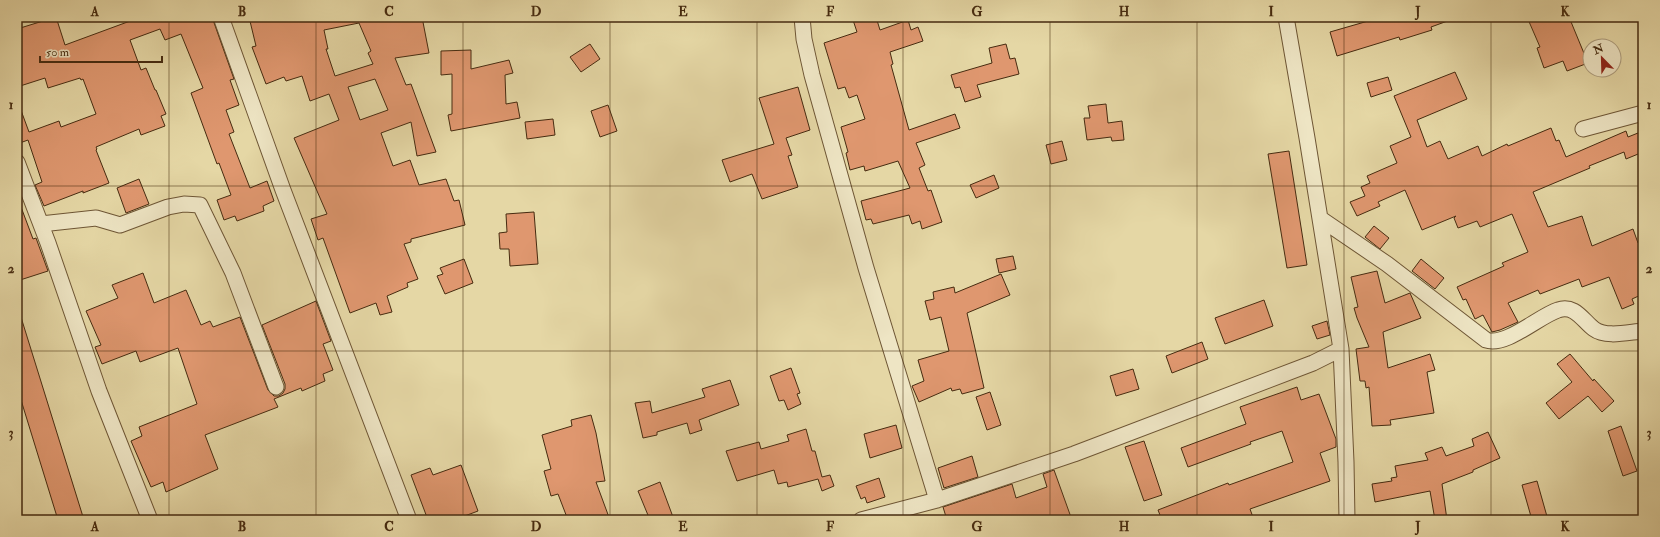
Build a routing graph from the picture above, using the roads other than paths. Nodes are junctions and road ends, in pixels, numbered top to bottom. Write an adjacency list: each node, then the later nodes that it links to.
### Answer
1 (221, 17): 14 (street)
2 (802, 17): 12 (street)
3 (1286, 17): 7 (street)
4 (1643, 113): 5 (street)
5 (1583, 129)
6 (17, 162): 8 (street)
7 (1321, 219): 9 (street); 10 (street)
8 (41, 224): 11 (street); 13 (street)
9 (1643, 332)
10 (1341, 349): 12 (street); 16 (street)
11 (276, 388)
12 (937, 500): 15 (street)
13 (150, 520)
14 (409, 520)
15 (861, 520)
16 (1347, 520)

